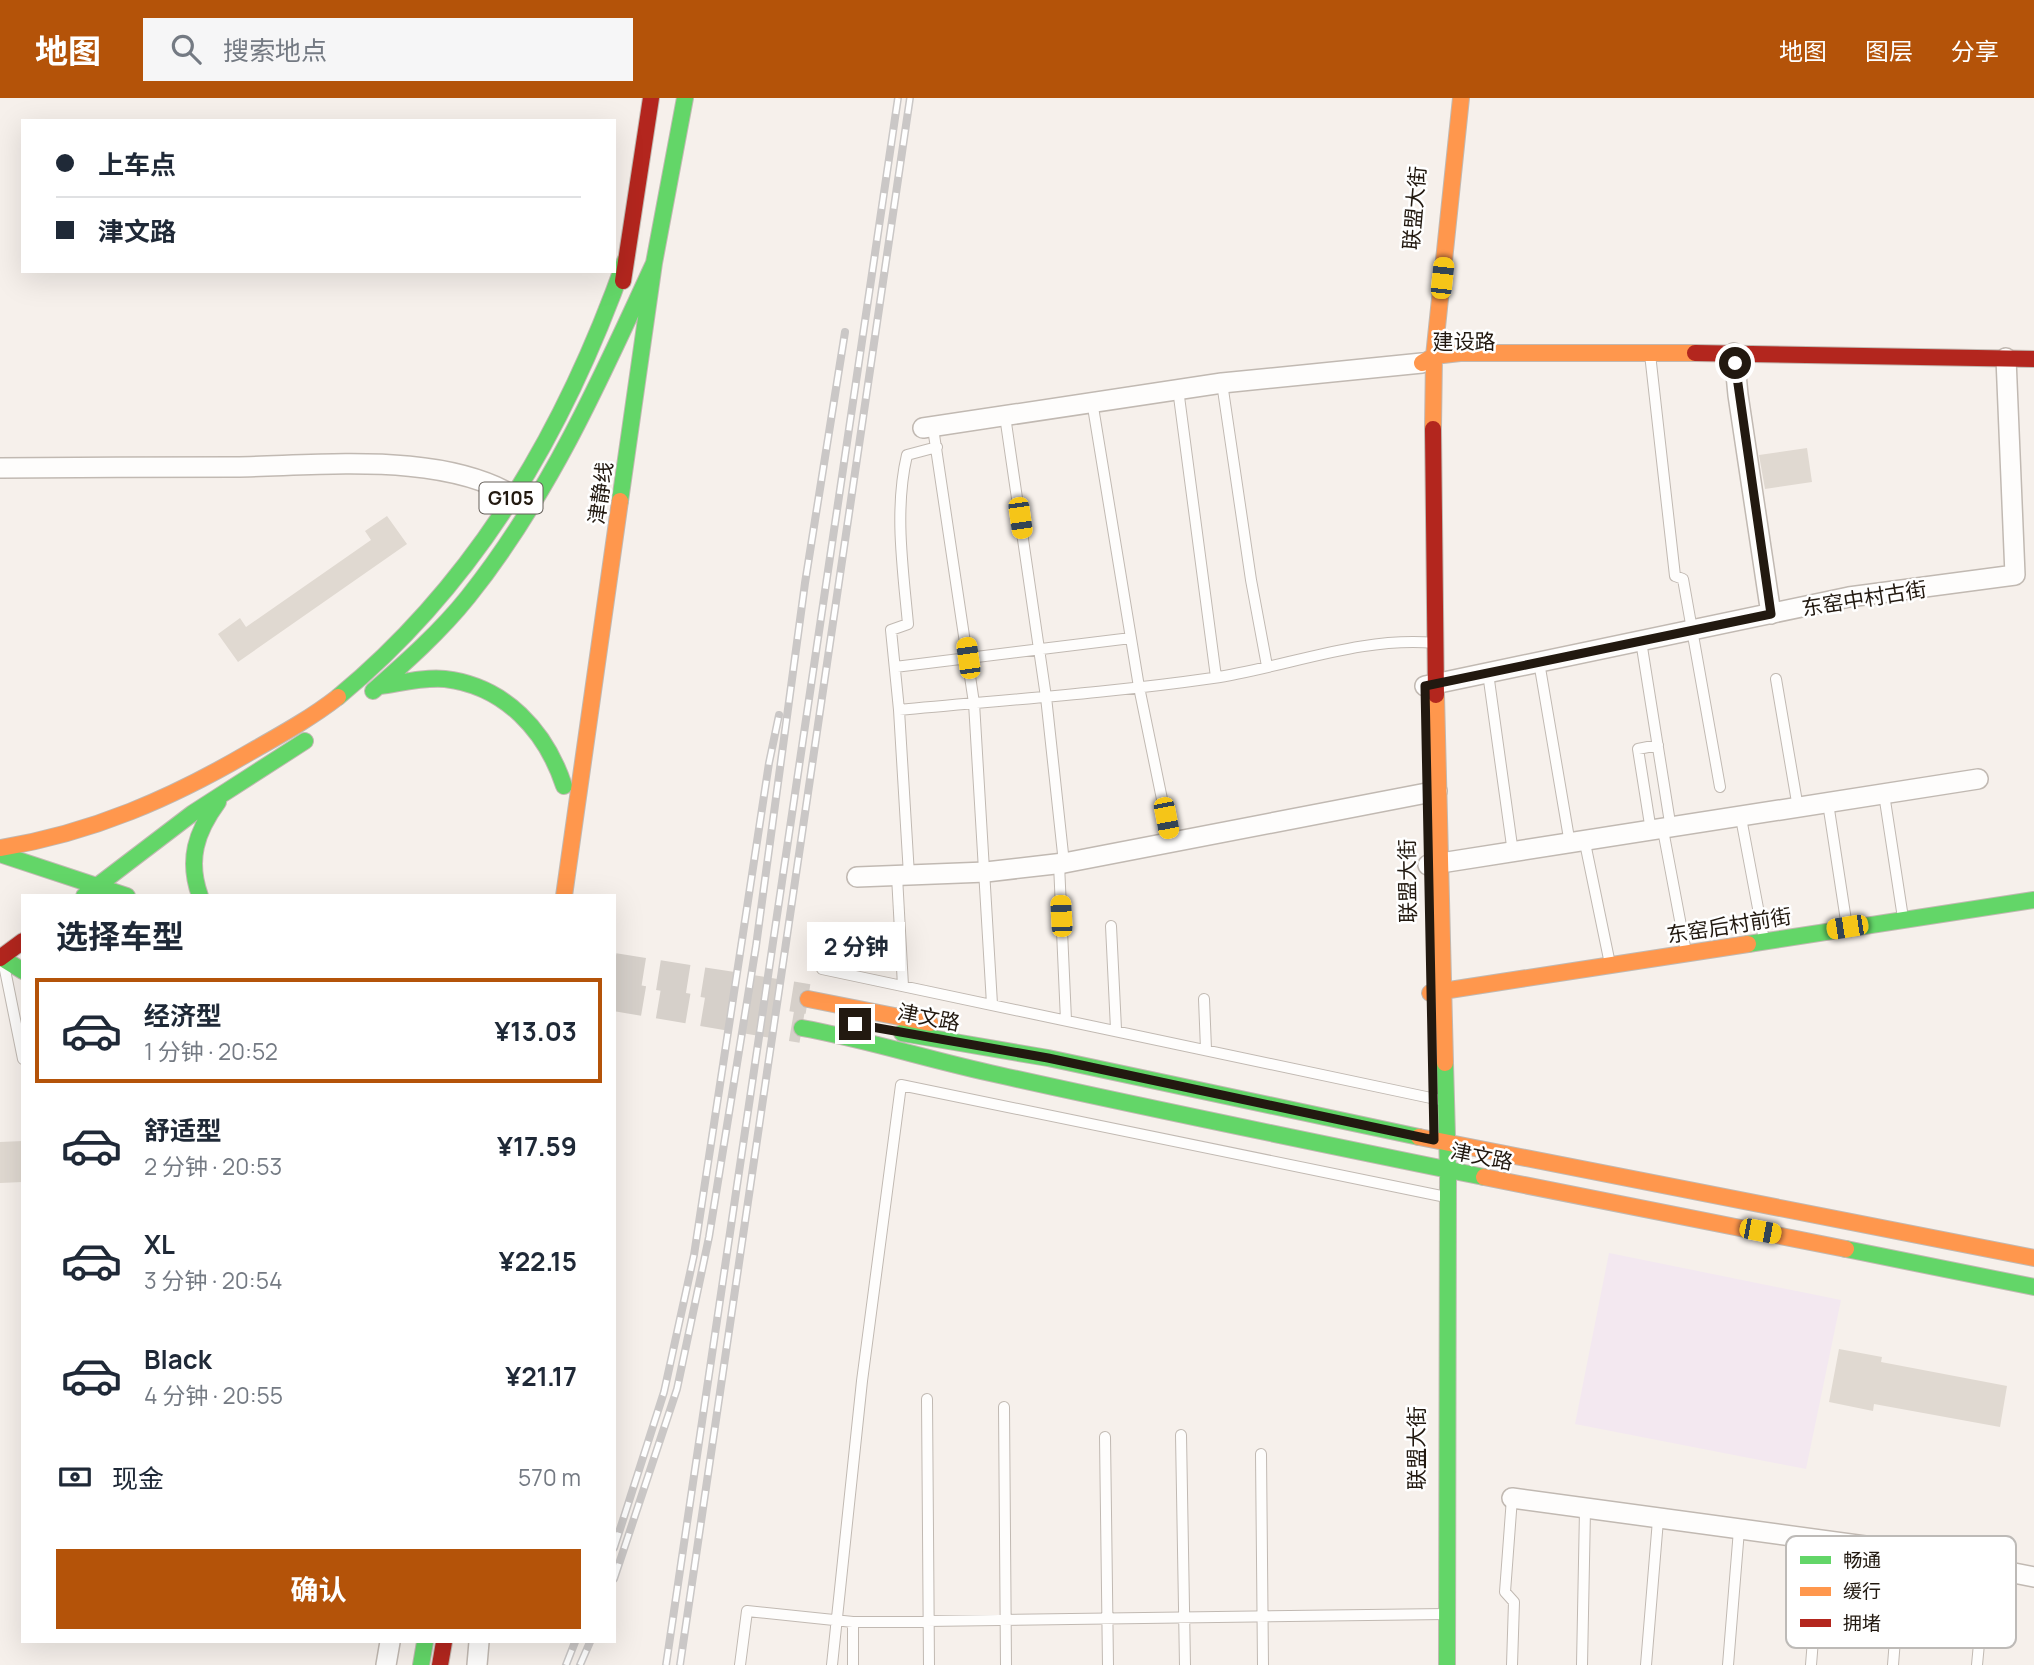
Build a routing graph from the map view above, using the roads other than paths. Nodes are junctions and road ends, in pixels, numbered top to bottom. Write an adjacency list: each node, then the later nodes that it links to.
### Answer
1 (651, 98): 5 (main road, G105)
2 (685, 98): 6 (main road, 津静线)
3 (1444, 98): 11 (main road, 联盟大街)
4 (1461, 98): 11 (main road)
5 (625, 261): 7 (main road); 22 (main road, G105)
6 (654, 263): 7 (main road); 72 (main road, 津静线)
7 (618, 341): 16 (main road); 23 (main road)
8 (1650, 357): 9 (main road, 建设路); 11 (main road, 建设路); 25 (lane)
9 (1735, 358): 12 (main road, 建设路); 24 (street)
10 (2034, 359): 12 (main road, 建设路)
11 (1430, 361): 14 (street); 28 (main road, 联盟大街)
12 (2006, 363): 13 (main road, 建设路); 24 (street, 东窑中村古街)
13 (2034, 367)
14 (1222, 383): 15 (street); 32 (lane)
15 (1178, 389): 17 (street); 35 (lane)
16 (615, 391)
17 (1092, 401): 18 (street); 26 (lane)
18 (1005, 416): 19 (street); 29 (lane)
19 (931, 434): 30 (lane); 33 (lane)
20 (611, 441): 48 (main road, 津静线)
21 (0, 468): 22 (street)
22 (513, 495): 23 (street); 40 (main road, G105)
23 (532, 508): 38 (main road)
24 (1771, 614): 25 (street, 东窑中村古街)
25 (1693, 630): 27 (street, 东窑中村古街); 49 (lane)
26 (1131, 639): 29 (lane); 39 (lane)
27 (1641, 641): 31 (street, 东窑中村古街); 46 (lane)
28 (1430, 643): 32 (lane); 37 (main road, 联盟大街)
29 (1039, 650): 30 (lane); 41 (lane)
30 (968, 658): 33 (lane); 43 (lane)
31 (1539, 662): 34 (street, 东窑中村古街); 58 (lane)
32 (1266, 666): 35 (lane)
33 (895, 667): 44 (lane)
34 (1488, 673): 37 (street, 东窑中村古街); 61 (lane)
35 (1216, 677): 39 (lane)
36 (1776, 679): 54 (lane)
37 (1430, 685): 51 (main road, 联盟大街)
38 (379, 687): 40 (main road); 42 (main road); 48 (main road)
39 (1139, 687): 41 (lane); 57 (lane)
40 (339, 696): 59 (main road, G105)
41 (1046, 697): 43 (lane); 62 (lane)
42 (360, 701)
43 (974, 703): 44 (lane); 64 (lane)
44 (899, 710): 65 (lane)
45 (322, 730): 50 (main road)
46 (1658, 745): 56 (lane); 56 (lane)
47 (1978, 779): 52 (street)
48 (564, 786): 71 (main road, 津静线)
49 (1720, 787)
50 (229, 788): 67 (main road); 70 (main road)
51 (1432, 792): 57 (street); 63 (main road, 联盟大街)
52 (1884, 794): 53 (street); 74 (lane)
53 (1828, 803): 54 (street); 76 (lane)
54 (1798, 808): 55 (street)
55 (1741, 818): 56 (street); 77 (lane)
56 (1662, 830): 58 (street); 79 (lane)
57 (1171, 844): 62 (street)
58 (1578, 844): 61 (street); 81 (lane)
59 (0, 848)
60 (0, 854): 67 (main road)
61 (1513, 854): 63 (street)
62 (1061, 864): 64 (street); 88 (lane)
63 (1434, 865): 85 (main road, 联盟大街)
64 (986, 872): 65 (street); 87 (lane)
65 (903, 876): 66 (street); 84 (lane)
66 (857, 877)
67 (98, 886): 68 (main road); 69 (main road)
68 (87, 894)
69 (121, 894)
70 (199, 894)
71 (549, 894)
72 (564, 894)
73 (2034, 900): 74 (main road, 东窑后村前街)
74 (1903, 918): 76 (main road, 东窑后村前街)
75 (1111, 926): 89 (lane)
76 (1847, 927): 77 (main road, 东窑后村前街)
77 (1764, 940): 79 (main road, 东窑后村前街)
78 (20, 945): 80 (main road)
79 (1686, 953): 81 (main road, 东窑后村前街)
80 (1, 958): 83 (main road); 91 (lane)
81 (1610, 965): 85 (main road, 东窑后村前街)
82 (822, 969): 84 (lane)
83 (21, 970)
84 (903, 986): 87 (lane)
85 (1436, 992): 92 (main road, 联盟大街)
86 (1204, 999): 90 (lane)
87 (992, 1004): 88 (lane)
88 (1066, 1020): 89 (lane)
89 (1116, 1029): 90 (lane)
90 (1206, 1049): 92 (lane)
91 (21, 1050)
92 (1439, 1100): 93 (main road, 联盟大街)
93 (1440, 1141): 94 (main road, 联盟大街); 94 (main road, 津文路); 96 (main road, 津文路)
94 (1441, 1170): 95 (main road, 联盟大街); 97 (main road, 津文路)
95 (1441, 1196): 110 (main road, 联盟大街); 115 (lane)
96 (2034, 1258)
97 (2034, 1287)
98 (927, 1399): 116 (lane)
99 (1004, 1407): 114 (lane)
100 (1181, 1435): 112 (lane)
101 (1105, 1437): 113 (lane)
102 (1261, 1454): 111 (lane)
103 (1512, 1498): 104 (street); 136 (lane)
104 (1585, 1510): 105 (street); 137 (lane)
105 (1658, 1520): 106 (street); 138 (lane)
106 (1739, 1530): 107 (street); 139 (lane)
107 (1794, 1536)
108 (2016, 1574): 109 (street)
109 (2034, 1577)
110 (1442, 1614): 111 (lane); 134 (main road, 联盟大街); 135 (main road)
111 (1261, 1617): 112 (lane); 133 (lane)
112 (1184, 1618): 113 (lane); 132 (lane)
113 (1107, 1619): 114 (lane); 131 (lane)
114 (1006, 1620): 116 (lane); 130 (lane)
115 (836, 1621): 117 (lane); 126 (lane); 127 (lane)
116 (928, 1621): 117 (lane); 129 (lane)
117 (853, 1622): 128 (lane)
118 (390, 1643): 122 (street)
119 (425, 1643): 123 (main road)
120 (444, 1643): 124 (main road)
121 (480, 1643): 125 (street)
122 (386, 1665)
123 (421, 1665)
124 (440, 1665)
125 (477, 1665)
126 (740, 1665)
127 (832, 1665)
128 (853, 1665)
129 (929, 1665)
130 (1006, 1665)
131 (1108, 1665)
132 (1185, 1665)
133 (1263, 1665)
134 (1439, 1665)
135 (1447, 1665)
136 (1512, 1665)
137 (1582, 1665)
138 (1646, 1665)
139 (1728, 1665)

